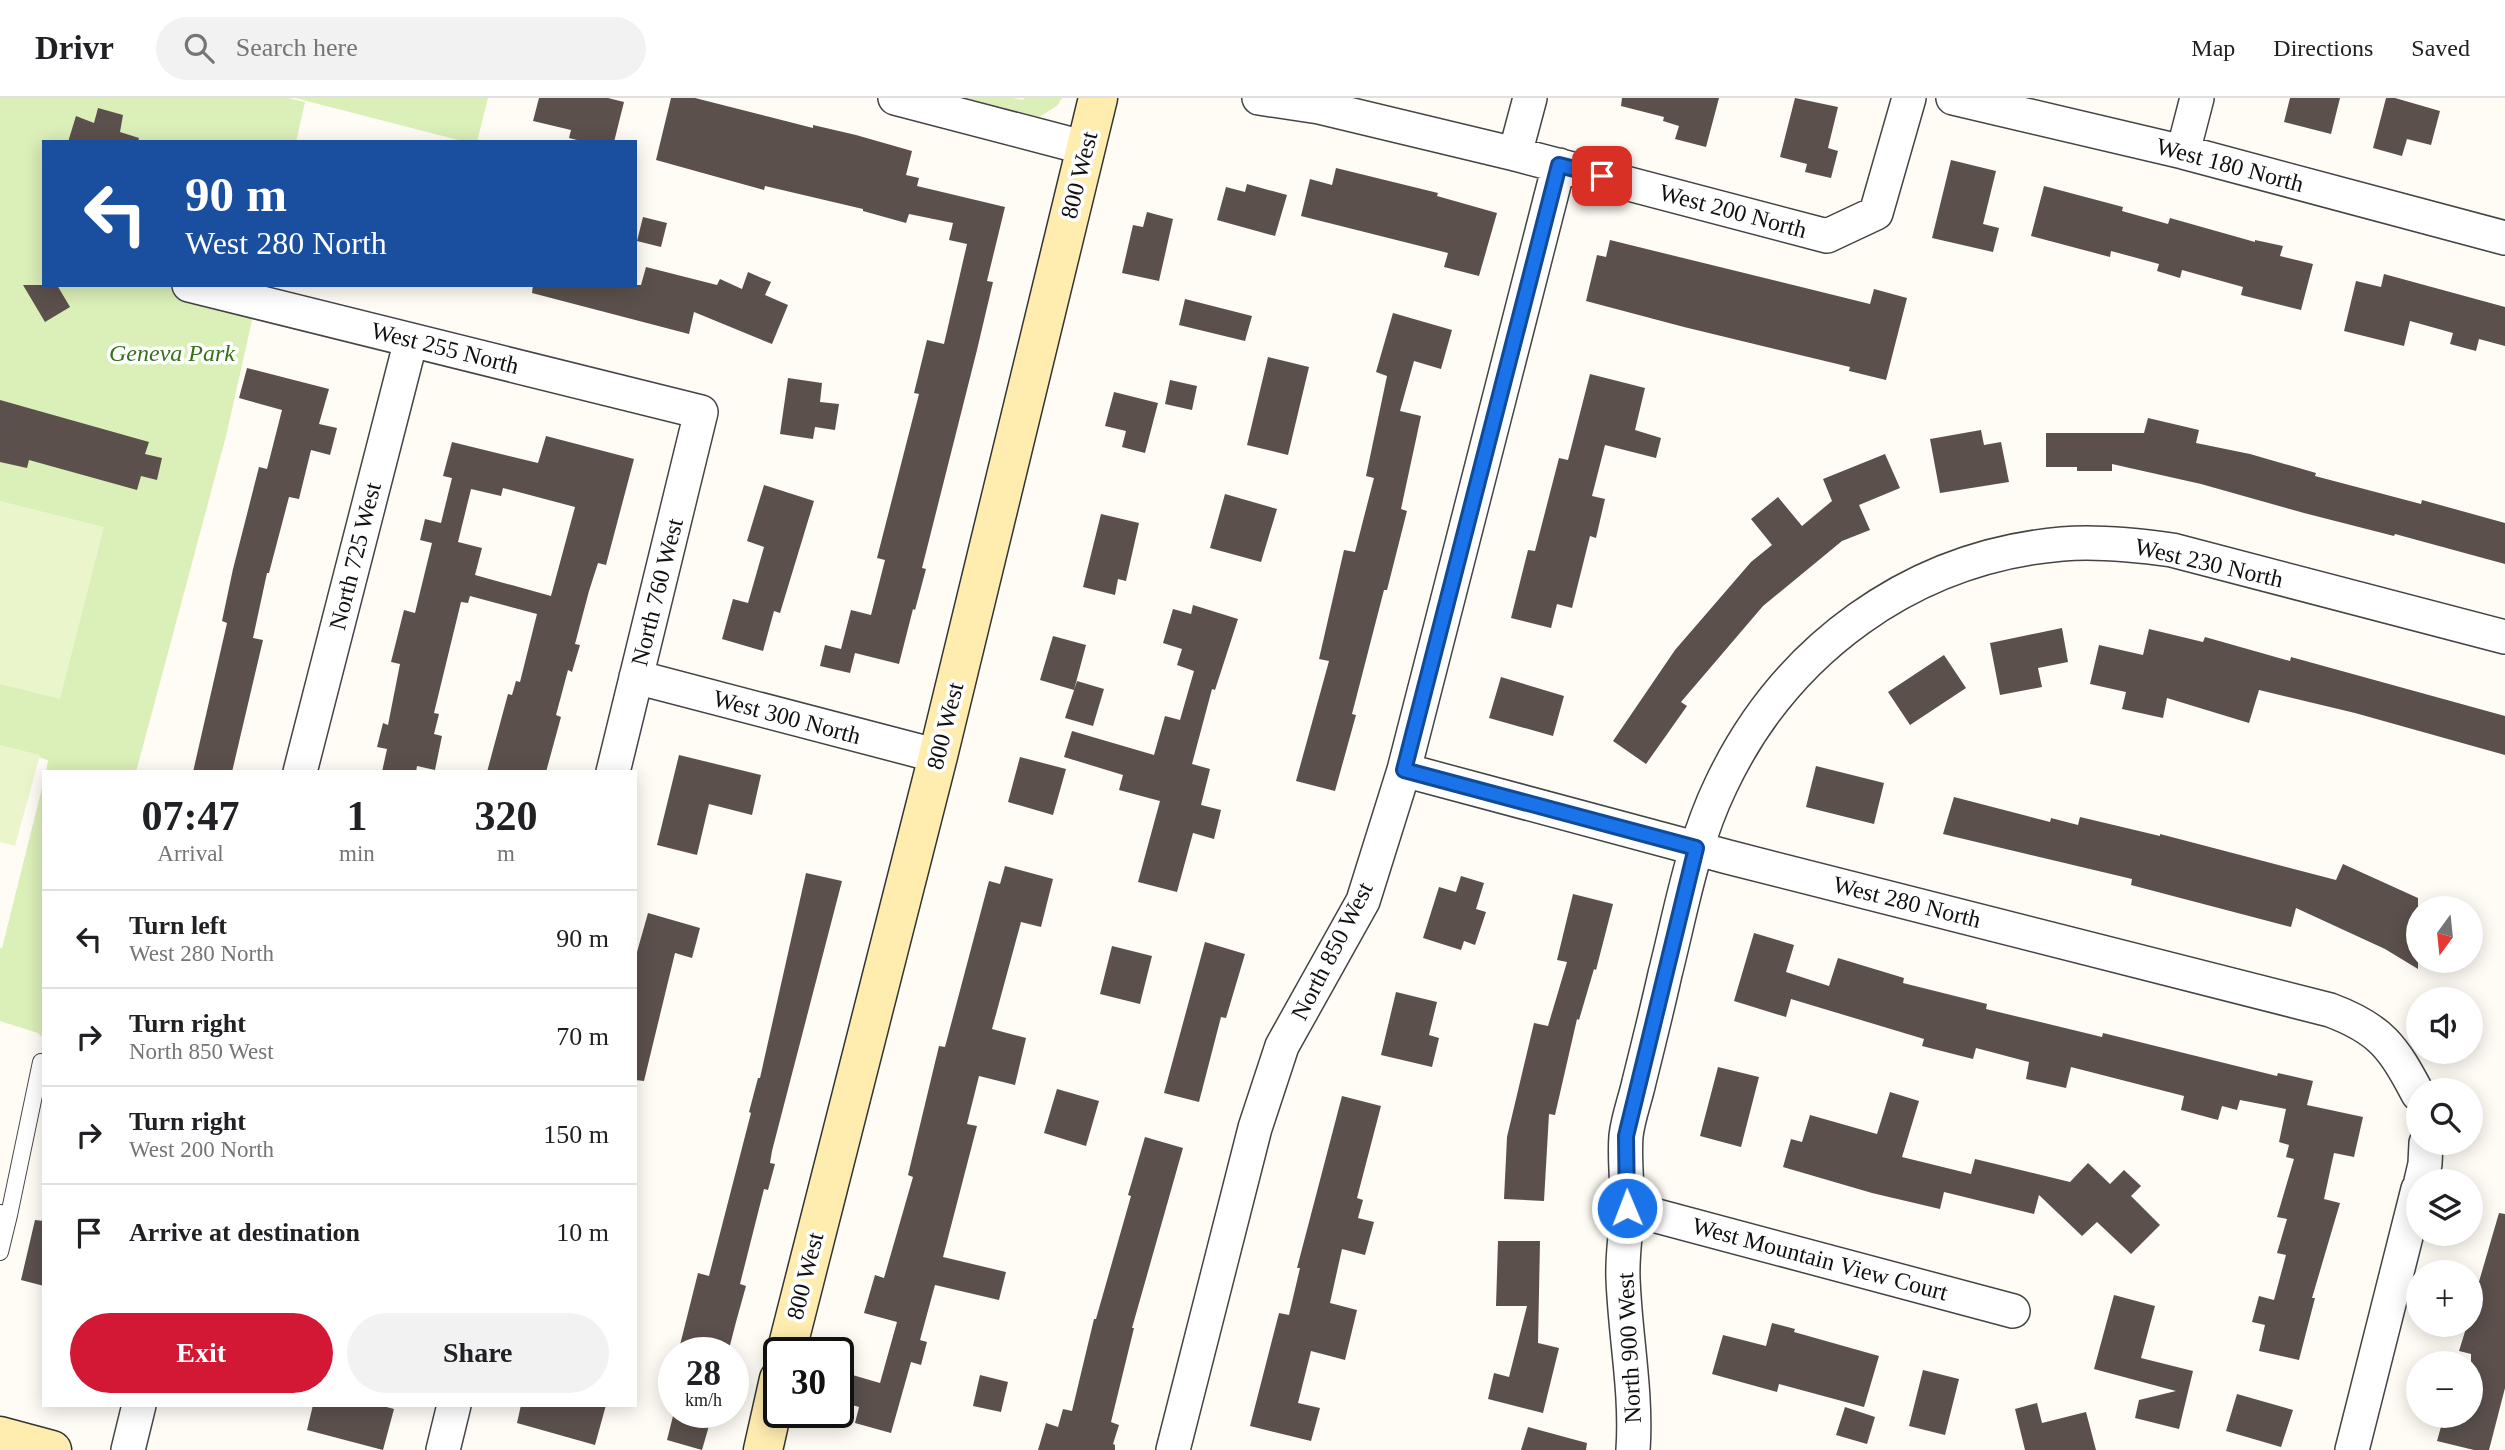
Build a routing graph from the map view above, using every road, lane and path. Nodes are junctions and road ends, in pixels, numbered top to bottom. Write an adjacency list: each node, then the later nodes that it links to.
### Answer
1 (895, 98): 8 (street)
2 (1098, 98): 8 (street, 800 West)
3 (1258, 98): 10 (street, West 200 North)
4 (1530, 98): 10 (street)
5 (1909, 98): 11 (street, West 200 North)
6 (1953, 98): 9 (street, West 180 North)
7 (2196, 98): 9 (street)
8 (1086, 148): 19 (street, 800 West)
9 (2183, 152): 12 (street, West 180 North)
10 (1515, 154): 11 (street, West 200 North)
11 (1559, 165): 22 (street, North 850 West)
12 (2505, 238)
13 (197, 287): 14 (street, West 255 North)
14 (411, 340): 15 (street, West 255 North); 20 (street, North 725 West)
15 (701, 412): 18 (street, North 760 West)
16 (1876, 607): 17 (street, West 230 North); 23 (street, North 900 West)
17 (2505, 637)
18 (636, 677): 19 (street, West 300 North); 21 (street, North 760 West)
19 (937, 756): 31 (street, 800 West)
20 (301, 770)
21 (613, 770)
22 (1404, 770): 23 (street, West 280 North); 40 (street, North 850 West)
23 (1696, 848): 25 (street, West 280 North); 26 (street, North 900 West)
24 (41, 1062): 27 (lane)
25 (2409, 1078)
26 (1627, 1208): 30 (street, West Mountain View Court); 41 (street, North 900 West)
27 (5, 1214): 29 (lane)
28 (2406, 1236): 42 (street)
29 (0, 1252)
30 (2013, 1311)
31 (790, 1337)
32 (139, 1407): 37 (street)
33 (454, 1407): 38 (street)
34 (768, 1428): 39 (street)
35 (0, 1436): 36 (street)
36 (52, 1450)
37 (128, 1450)
38 (443, 1450)
39 (763, 1450)
40 (1173, 1450)
41 (1633, 1450)
42 (2352, 1450)

